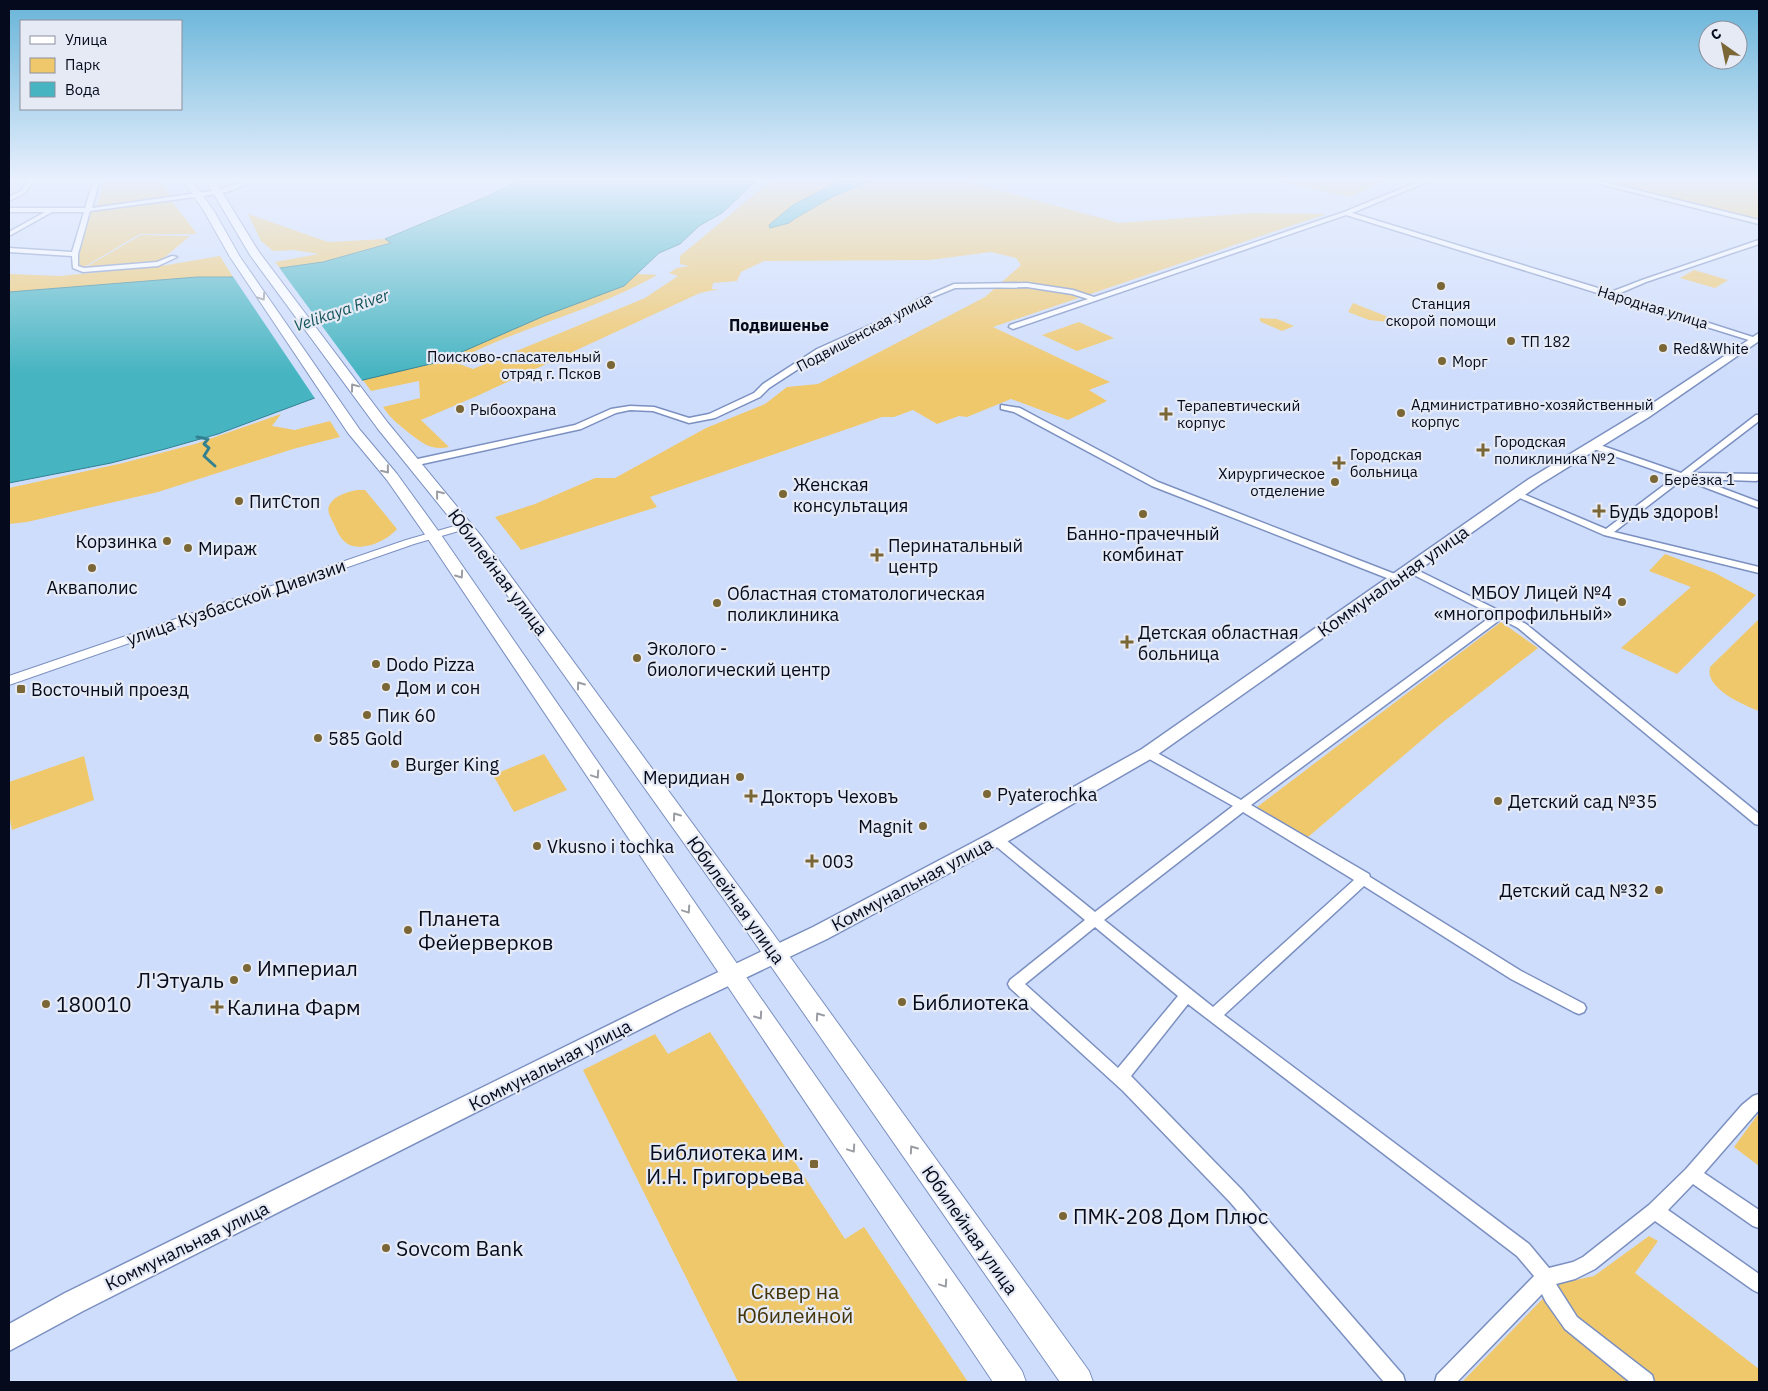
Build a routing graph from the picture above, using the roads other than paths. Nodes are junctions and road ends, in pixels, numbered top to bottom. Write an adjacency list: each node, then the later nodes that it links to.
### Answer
1 (78, 244): 8 (street)
2 (227, 244): 10 (highway)
3 (249, 244): 18 (highway, Юбилейная улица, one-way to 3)
4 (1256, 244): 12 (street)
5 (1448, 244): 11 (street, Народная улица)
6 (1753, 244): 11 (street)
7 (9, 250): 8 (street)
8 (75, 254): 9 (street)
9 (174, 257)
10 (235, 257): 25 (highway, Юбилейная улица, one-way to 25)
11 (1614, 294): 14 (street, Народная улица)
12 (1094, 300): 13 (street); 18 (street, Подвишенская улица)
13 (1013, 327)
14 (1758, 338): 17 (main road, Коммунальная улица)
15 (1004, 407): 27 (street)
16 (1759, 417): 19 (street)
17 (1594, 446): 19 (street); 21 (main road, Коммунальная улица)
18 (414, 463): 23 (highway, Юбилейная улица, one-way to 18)
19 (1682, 476): 20 (street); 22 (street); 24 (street)
20 (1759, 477)
21 (1518, 495): 24 (street); 27 (main road, Коммунальная улица)
22 (1759, 505)
23 (464, 526): 25 (street, улица Кузбасской Дивизии); 36 (highway, Юбилейная улица, one-way to 23)
24 (1607, 533): 26 (street)
25 (433, 535): 29 (street, улица Кузбасской Дивизии); 37 (highway, Юбилейная улица, one-way to 37)
26 (1759, 570)
27 (1402, 574): 28 (street); 30 (main road, Коммунальная улица)
28 (1500, 614): 31 (street); 32 (street)
29 (9, 681)
30 (1148, 752): 31 (street); 33 (main road, Коммунальная улица)
31 (1244, 806): 34 (street); 35 (street)
32 (1759, 821)
33 (996, 839): 35 (street); 36 (main road, Коммунальная улица)
34 (1364, 878): 39 (street); 40 (street)
35 (1093, 920): 38 (street); 41 (street)
36 (775, 955): 37 (main road, Коммунальная улица); 50 (highway, Юбилейная улица, one-way to 36)
37 (732, 976): 48 (main road, Коммунальная улица); 49 (highway, Юбилейная улица, one-way to 49)
38 (1187, 996): 40 (street); 41 (street)
39 (1579, 1008)
40 (1214, 1015): 46 (street)
41 (1128, 1086): 51 (street)
42 (1759, 1101): 43 (street)
43 (1692, 1174): 44 (street); 45 (street)
44 (1656, 1211): 46 (street); 47 (street)
45 (1759, 1220)
46 (1545, 1278): 52 (street); 53 (street)
47 (1759, 1284)
48 (9, 1338)
49 (1011, 1382)
50 (1078, 1382)
51 (1396, 1382)
52 (1444, 1382)
53 (1645, 1382)

